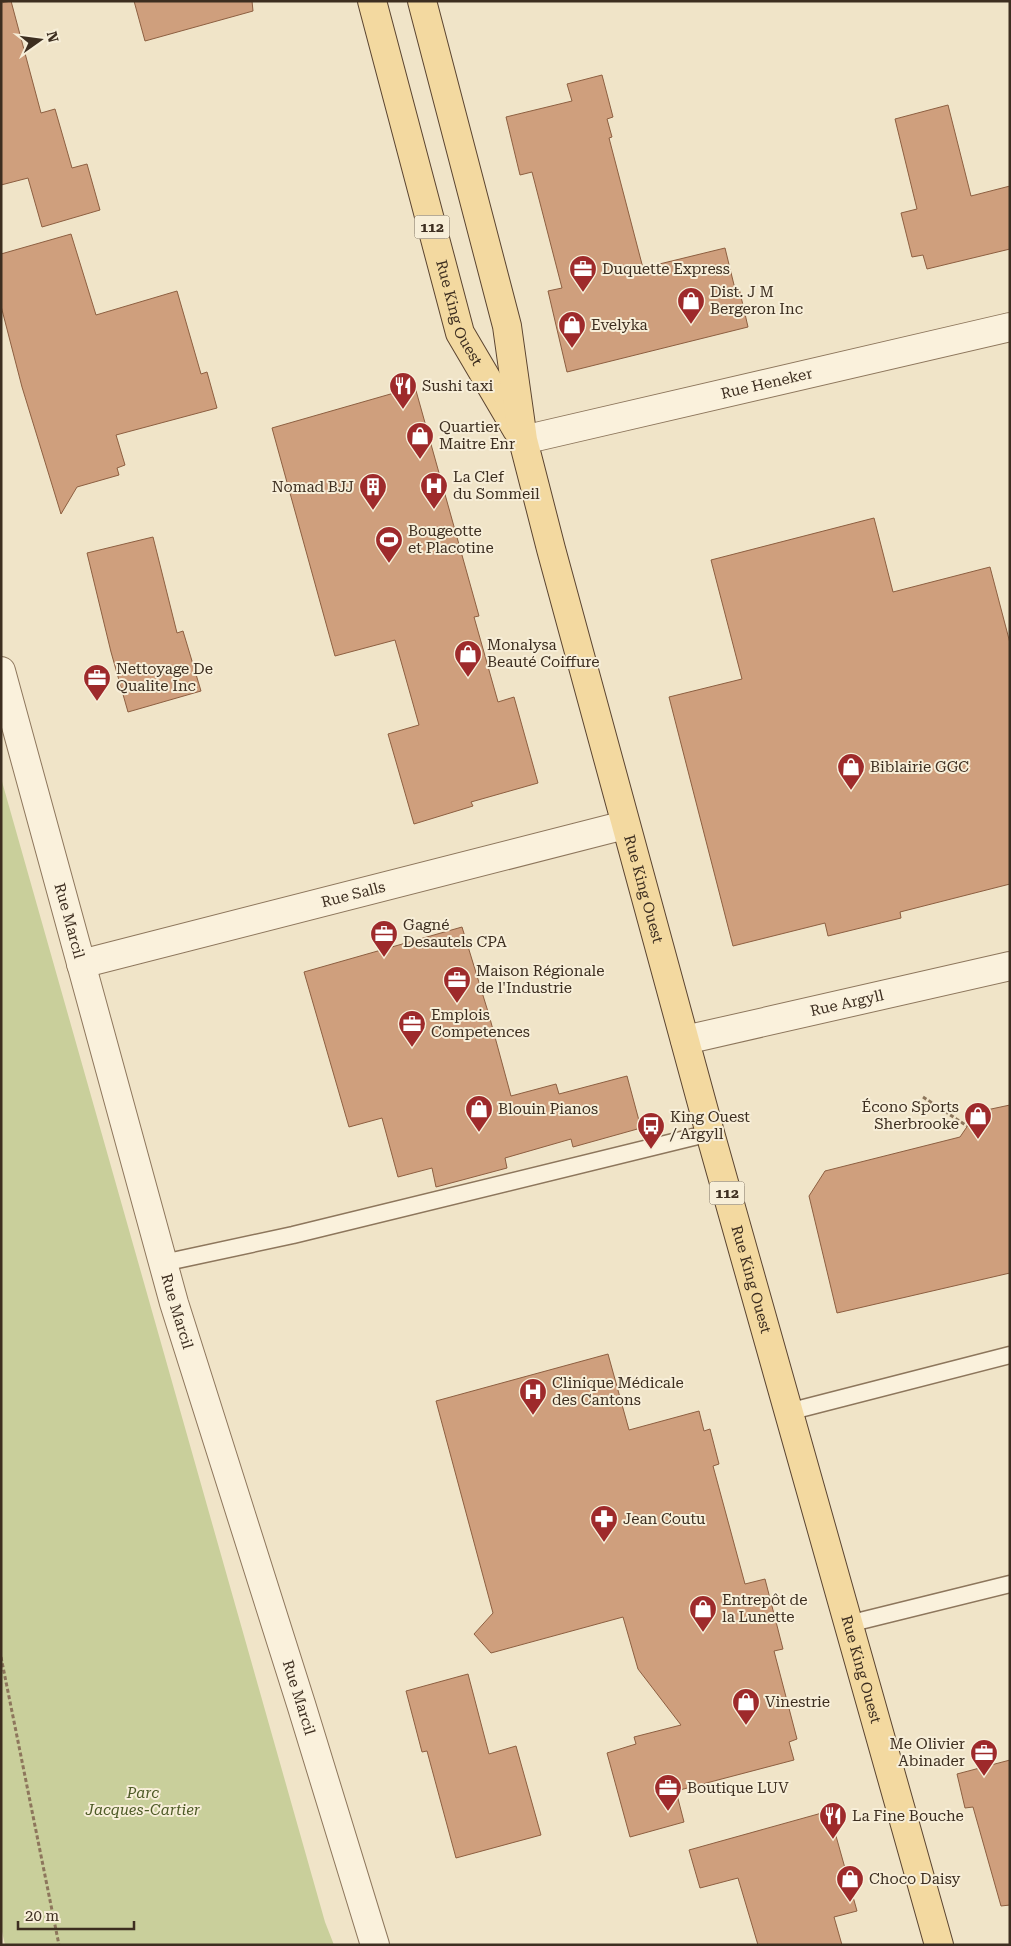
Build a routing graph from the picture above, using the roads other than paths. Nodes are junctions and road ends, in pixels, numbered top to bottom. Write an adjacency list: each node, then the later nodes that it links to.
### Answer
1 (372, 1): 4 (main road, Rue King Ouest / 112)
2 (422, 1): 4 (main road, Rue King Ouest / 112)
3 (1010, 327): 4 (street, Rue Heneker)
4 (523, 440): 6 (main road, Rue King Ouest / 112)
5 (1, 671): 7 (street, Rue Marcil)
6 (625, 825): 7 (street, Rue Salls); 9 (main road, Rue King Ouest / 112)
7 (82, 964): 11 (street, Rue Marcil)
8 (1010, 966): 9 (street, Rue Argyll)
9 (685, 1040): 10 (main road, Rue King Ouest / 112)
10 (710, 1133): 11 (lane); 13 (main road, Rue King Ouest / 112)
11 (163, 1262): 16 (street, Rue Marcil)
12 (1010, 1355): 13 (lane)
13 (788, 1412): 15 (main road, Rue King Ouest / 112)
14 (1010, 1584): 15 (lane)
15 (848, 1624): 17 (main road, Rue King Ouest / 112)
16 (374, 1945)
17 (939, 1945)

